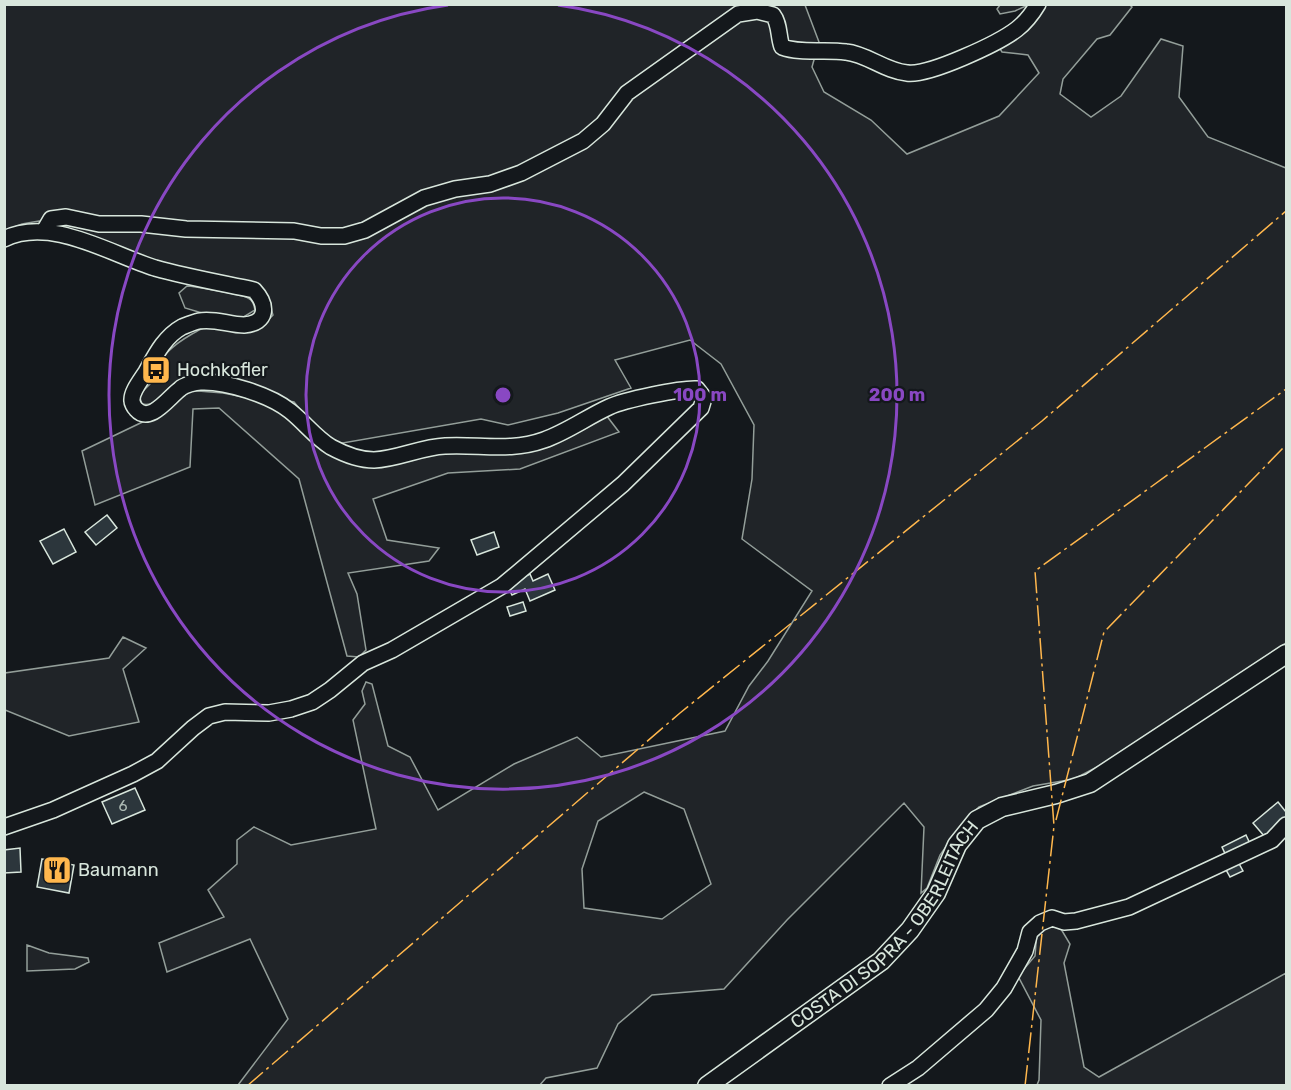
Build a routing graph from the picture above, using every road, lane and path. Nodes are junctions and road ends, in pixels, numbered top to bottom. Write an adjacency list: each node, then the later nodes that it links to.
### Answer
1 (1038, 4): 2 (street)
2 (44, 231): 3 (street); 6 (street)
3 (4, 239)
4 (1287, 654): 7 (main road, COSTA DI SOPRA - OBERLEITACH)
5 (1287, 825): 8 (street)
6 (4, 827)
7 (707, 1086)
8 (890, 1086)

